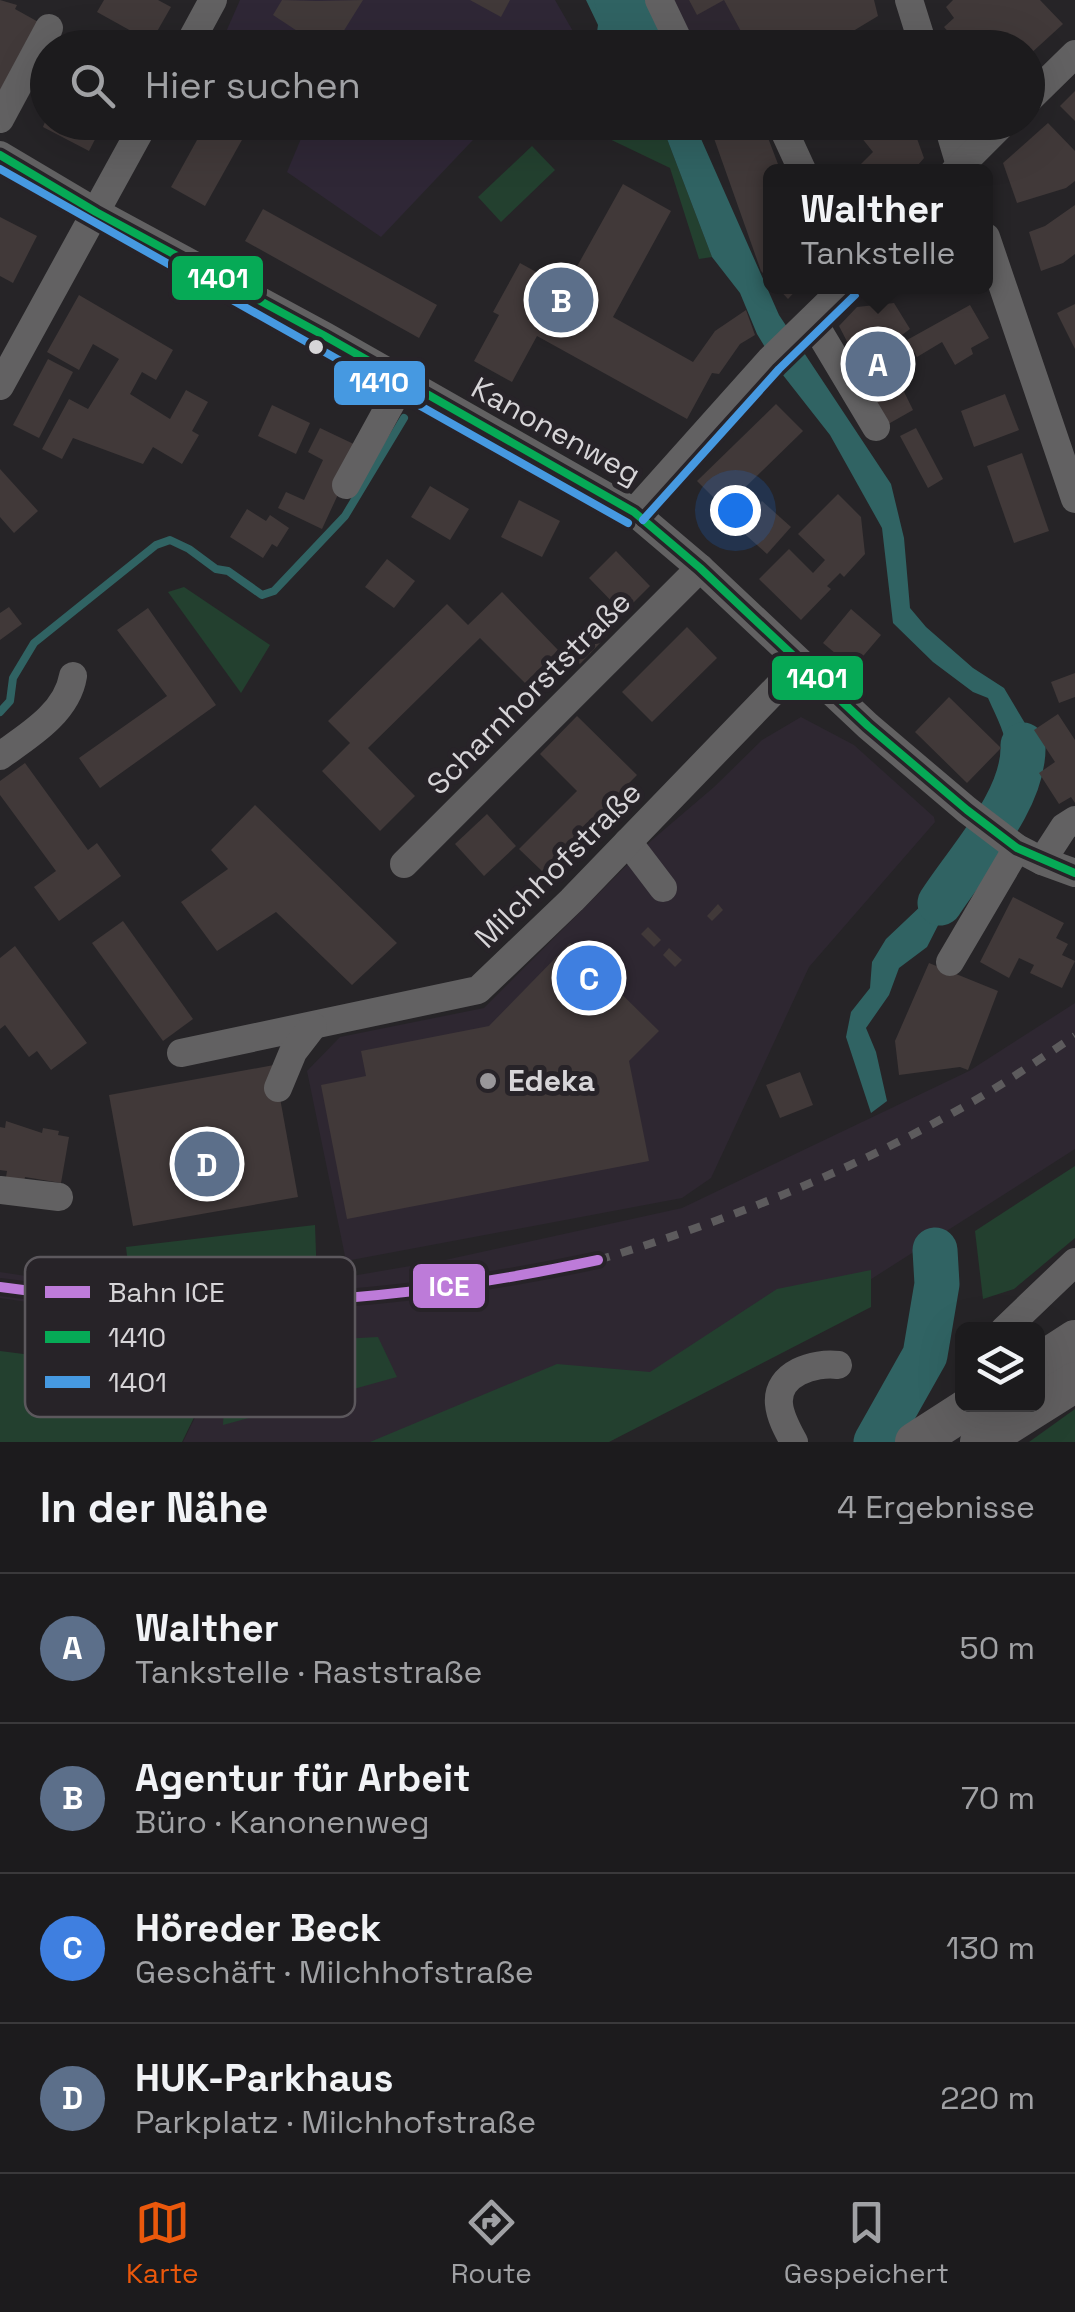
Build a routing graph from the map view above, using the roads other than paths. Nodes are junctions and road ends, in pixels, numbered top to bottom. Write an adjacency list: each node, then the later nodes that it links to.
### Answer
1 (213, 0): 4 (street)
2 (659, 0): 5 (street)
3 (909, 0): 6 (street)
4 (196, 30)
5 (673, 30)
6 (918, 30)
7 (1075, 54): 9 (street)
8 (30, 64): 10 (street)
9 (1045, 83)
10 (0, 120)
11 (135, 140): 17 (street)
12 (788, 140): 15 (street)
13 (987, 140): 16 (street)
14 (0, 155): 17 (street, Kanonenweg)
15 (798, 164)
16 (964, 164)
17 (96, 212): 21 (street, Kanonenweg); 22 (street)
18 (993, 258): 25 (street)
19 (838, 294): 20 (street)
20 (804, 328): 23 (street); 26 (street)
21 (402, 382): 24 (street); 26 (street, Kanonenweg)
22 (0, 386)
23 (876, 427)
24 (346, 486)
25 (1075, 500)
26 (634, 512): 27 (street, Kanonenweg)
27 (700, 568): 28 (street, Kanonenweg); 34 (street, Scharnhorststraße)
28 (800, 664): 32 (street, Milchhofstraße); 33 (street, Kanonenweg)
29 (73, 676): 30 (street)
30 (0, 756)
31 (1075, 820): 35 (street)
32 (628, 842): 37 (street); 39 (street, Milchhofstraße)
33 (1009, 842): 35 (street, Kanonenweg); 38 (street)
34 (416, 857)
35 (1042, 862): 36 (street, Kanonenweg)
36 (1075, 873)
37 (663, 888)
38 (950, 962)
39 (313, 1026): 40 (street, Milchhofstraße); 41 (street)
40 (180, 1053)
41 (278, 1088)
42 (0, 1190): 43 (street)
43 (59, 1198)
44 (1075, 1262): 45 (street)
45 (1012, 1322)
46 (1075, 1340): 47 (highway)
47 (1045, 1359)
48 (838, 1365): 52 (street)
49 (1075, 1382): 55 (highway)
50 (955, 1411): 54 (street)
51 (962, 1412): 53 (highway, bridge)
52 (794, 1442)
53 (915, 1442)
54 (940, 1442)
55 (980, 1442)

